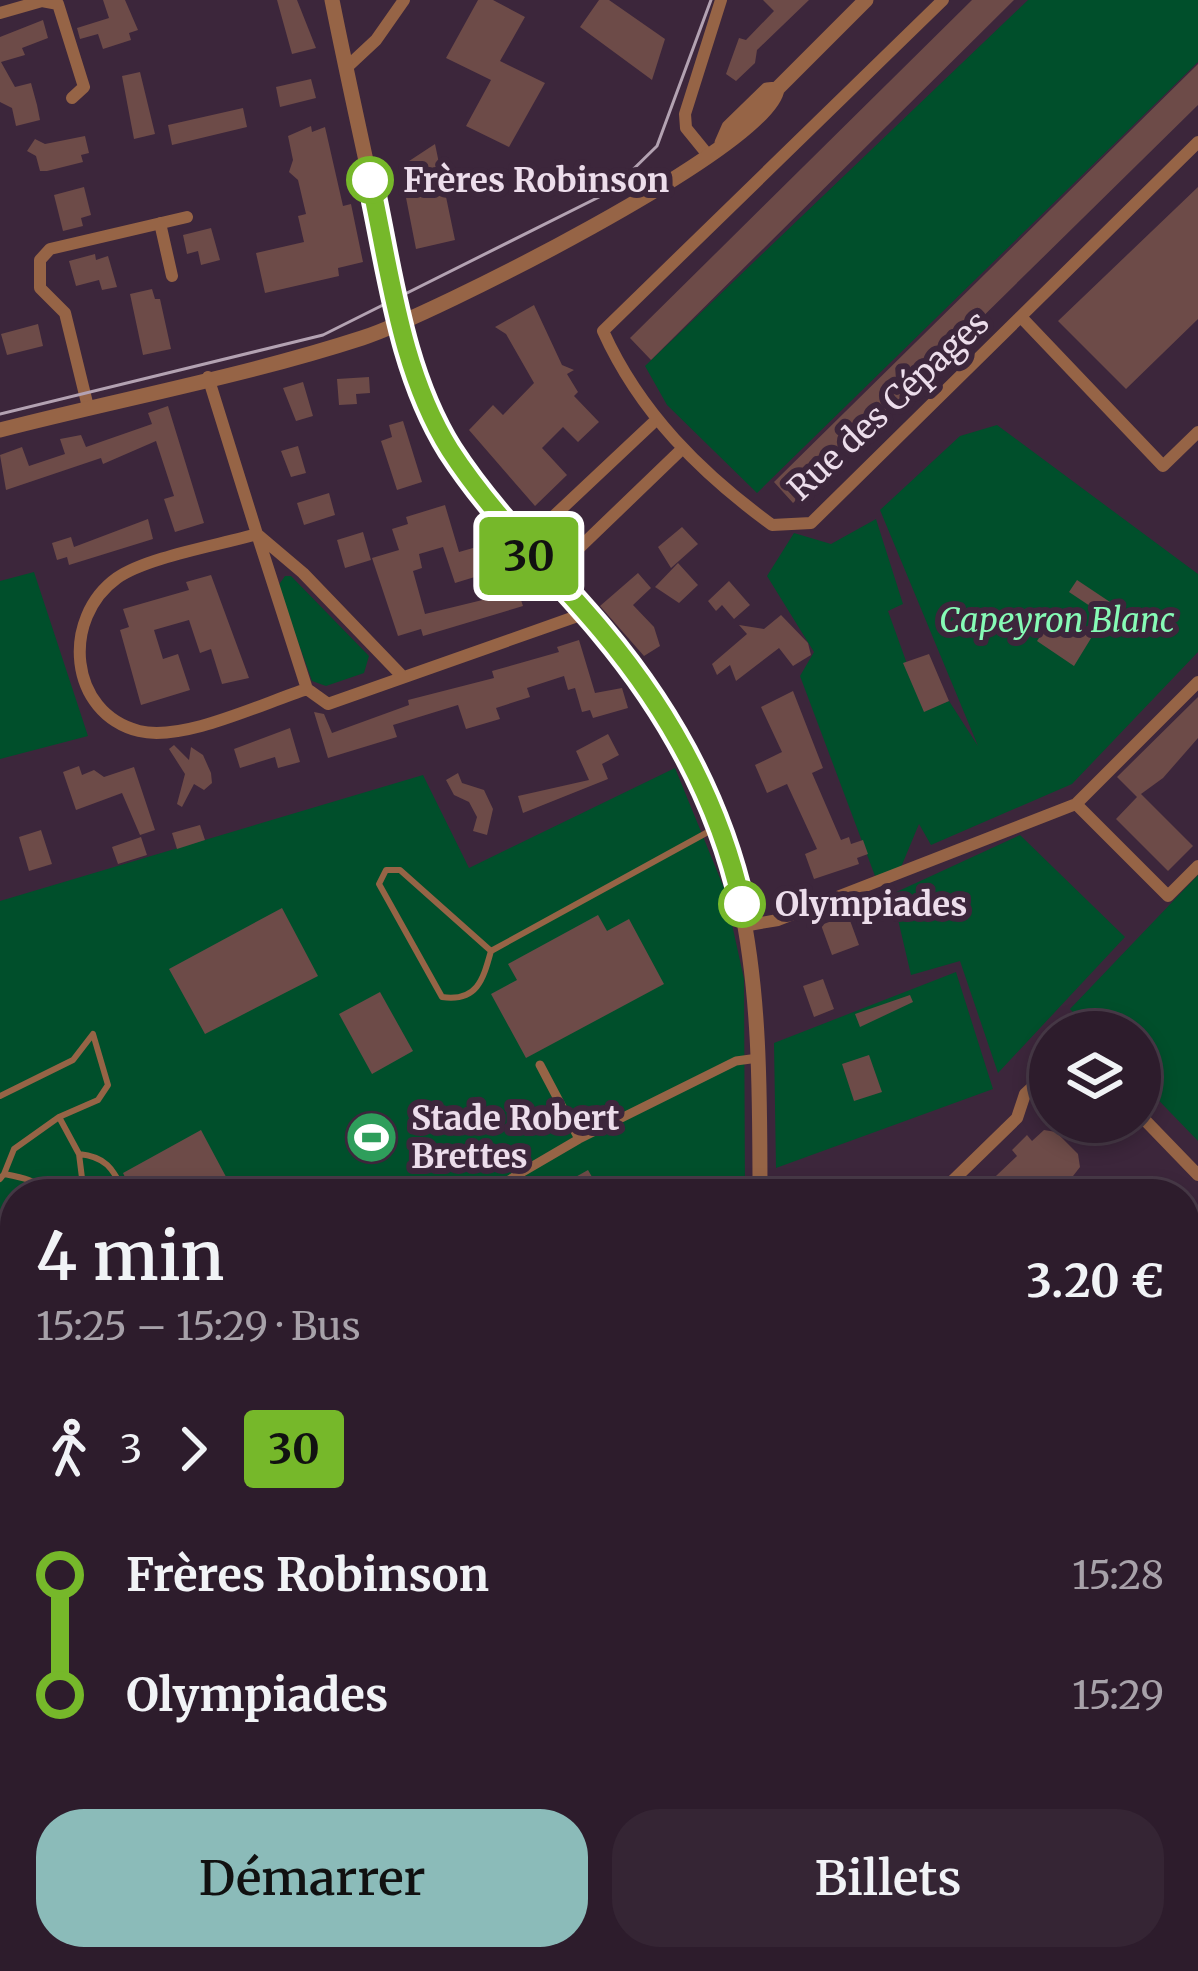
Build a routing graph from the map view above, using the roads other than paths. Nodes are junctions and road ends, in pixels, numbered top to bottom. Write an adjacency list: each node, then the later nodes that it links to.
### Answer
1 (332, 0): 7 (street)
2 (404, 0): 7 (street)
3 (722, 0): 10 (street)
4 (866, 0): 10 (street)
5 (943, 0): 18 (street, Rue des Cépages)
6 (6, 8): 8 (street)
7 (346, 68): 15 (street)
8 (72, 98)
9 (1198, 142): 14 (street, Rue des Cépages)
10 (708, 155): 15 (street)
11 (188, 217): 12 (street)
12 (160, 223): 13 (street); 17 (street)
13 (172, 276)
14 (1021, 317): 20 (street); 21 (street, Rue des Cépages)
15 (401, 321): 16 (street); 23 (street)
16 (208, 376): 17 (street); 22 (street)
17 (88, 407): 19 (street)
18 (656, 420): 21 (street, Rue des Cépages); 23 (street)
19 (0, 430)
20 (1198, 432)
21 (683, 448): 24 (street)
22 (257, 534): 26 (street); 28 (street); 28 (street)
23 (521, 547): 24 (street)
24 (549, 578): 25 (street)
25 (586, 613): 26 (street); 30 (street)
26 (402, 676): 28 (street)
27 (1198, 682): 29 (street)
28 (307, 688)
29 (1076, 804): 31 (street); 32 (street)
30 (720, 826): 32 (street); 33 (lane)
31 (1198, 866)
32 (748, 926): 34 (street)
33 (491, 951): 33 (lane)
34 (759, 1058): 40 (street); 47 (street)
35 (540, 1065): 40 (street)
36 (1029, 1090): 48 (street)
37 (0, 1096): 38 (lane)
38 (59, 1117): 41 (lane); 43 (lane)
39 (1161, 1137): 42 (street)
40 (579, 1138): 46 (street)
41 (80, 1154): 44 (lane); 45 (lane)
42 (1198, 1175)
43 (2, 1177)
44 (83, 1179)
45 (118, 1179)
46 (510, 1179)
47 (760, 1179)
48 (954, 1179)

